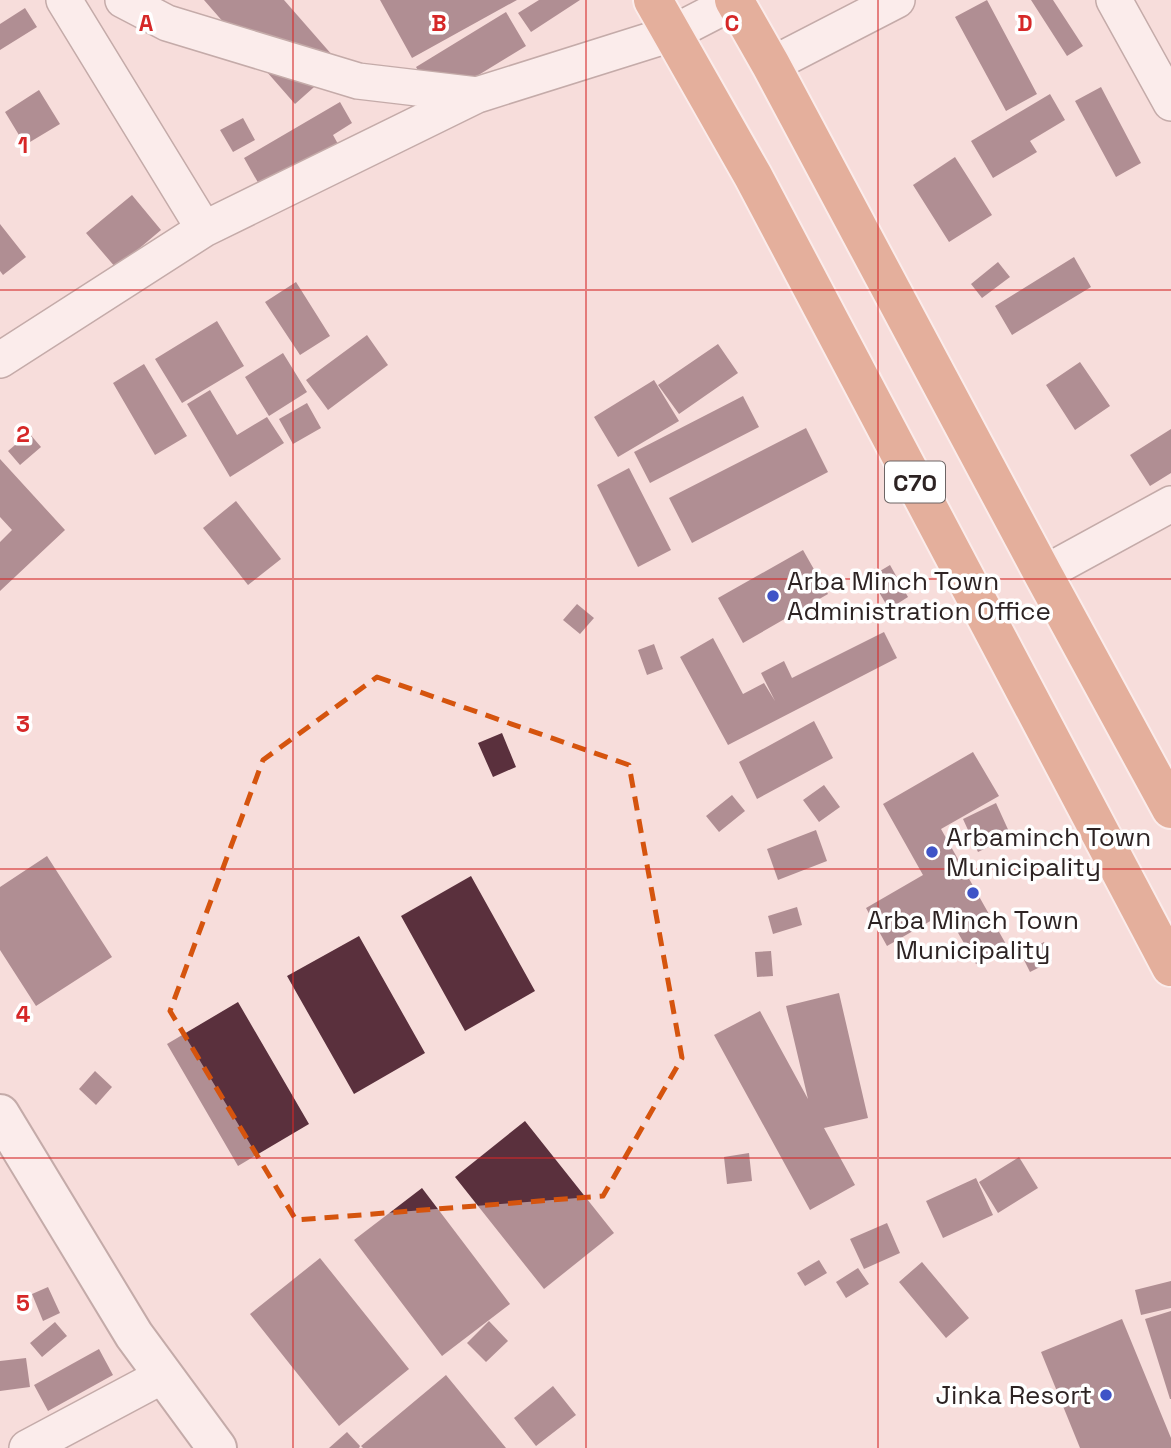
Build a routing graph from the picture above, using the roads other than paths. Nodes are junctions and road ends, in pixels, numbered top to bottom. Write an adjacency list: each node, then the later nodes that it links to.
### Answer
1 (64, 0): 11 (street)
2 (123, 0): 9 (street)
3 (653, 0): 7 (highway, C70)
4 (897, 0): 8 (street)
5 (1114, 0): 10 (street)
6 (734, 1): 7 (street); 8 (highway, C70)
7 (671, 34): 9 (street); 16 (highway, C70)
8 (771, 65): 14 (highway, C70)
9 (477, 95): 11 (street)
10 (1171, 103)
11 (204, 229): 12 (street)
12 (0, 360)
13 (1171, 504): 14 (street)
14 (1043, 574): 15 (highway, C70)
15 (1171, 808)
16 (1167, 948)
17 (2, 1121): 18 (street)
18 (164, 1375): 19 (street); 20 (street)
19 (27, 1448)
20 (217, 1448)

